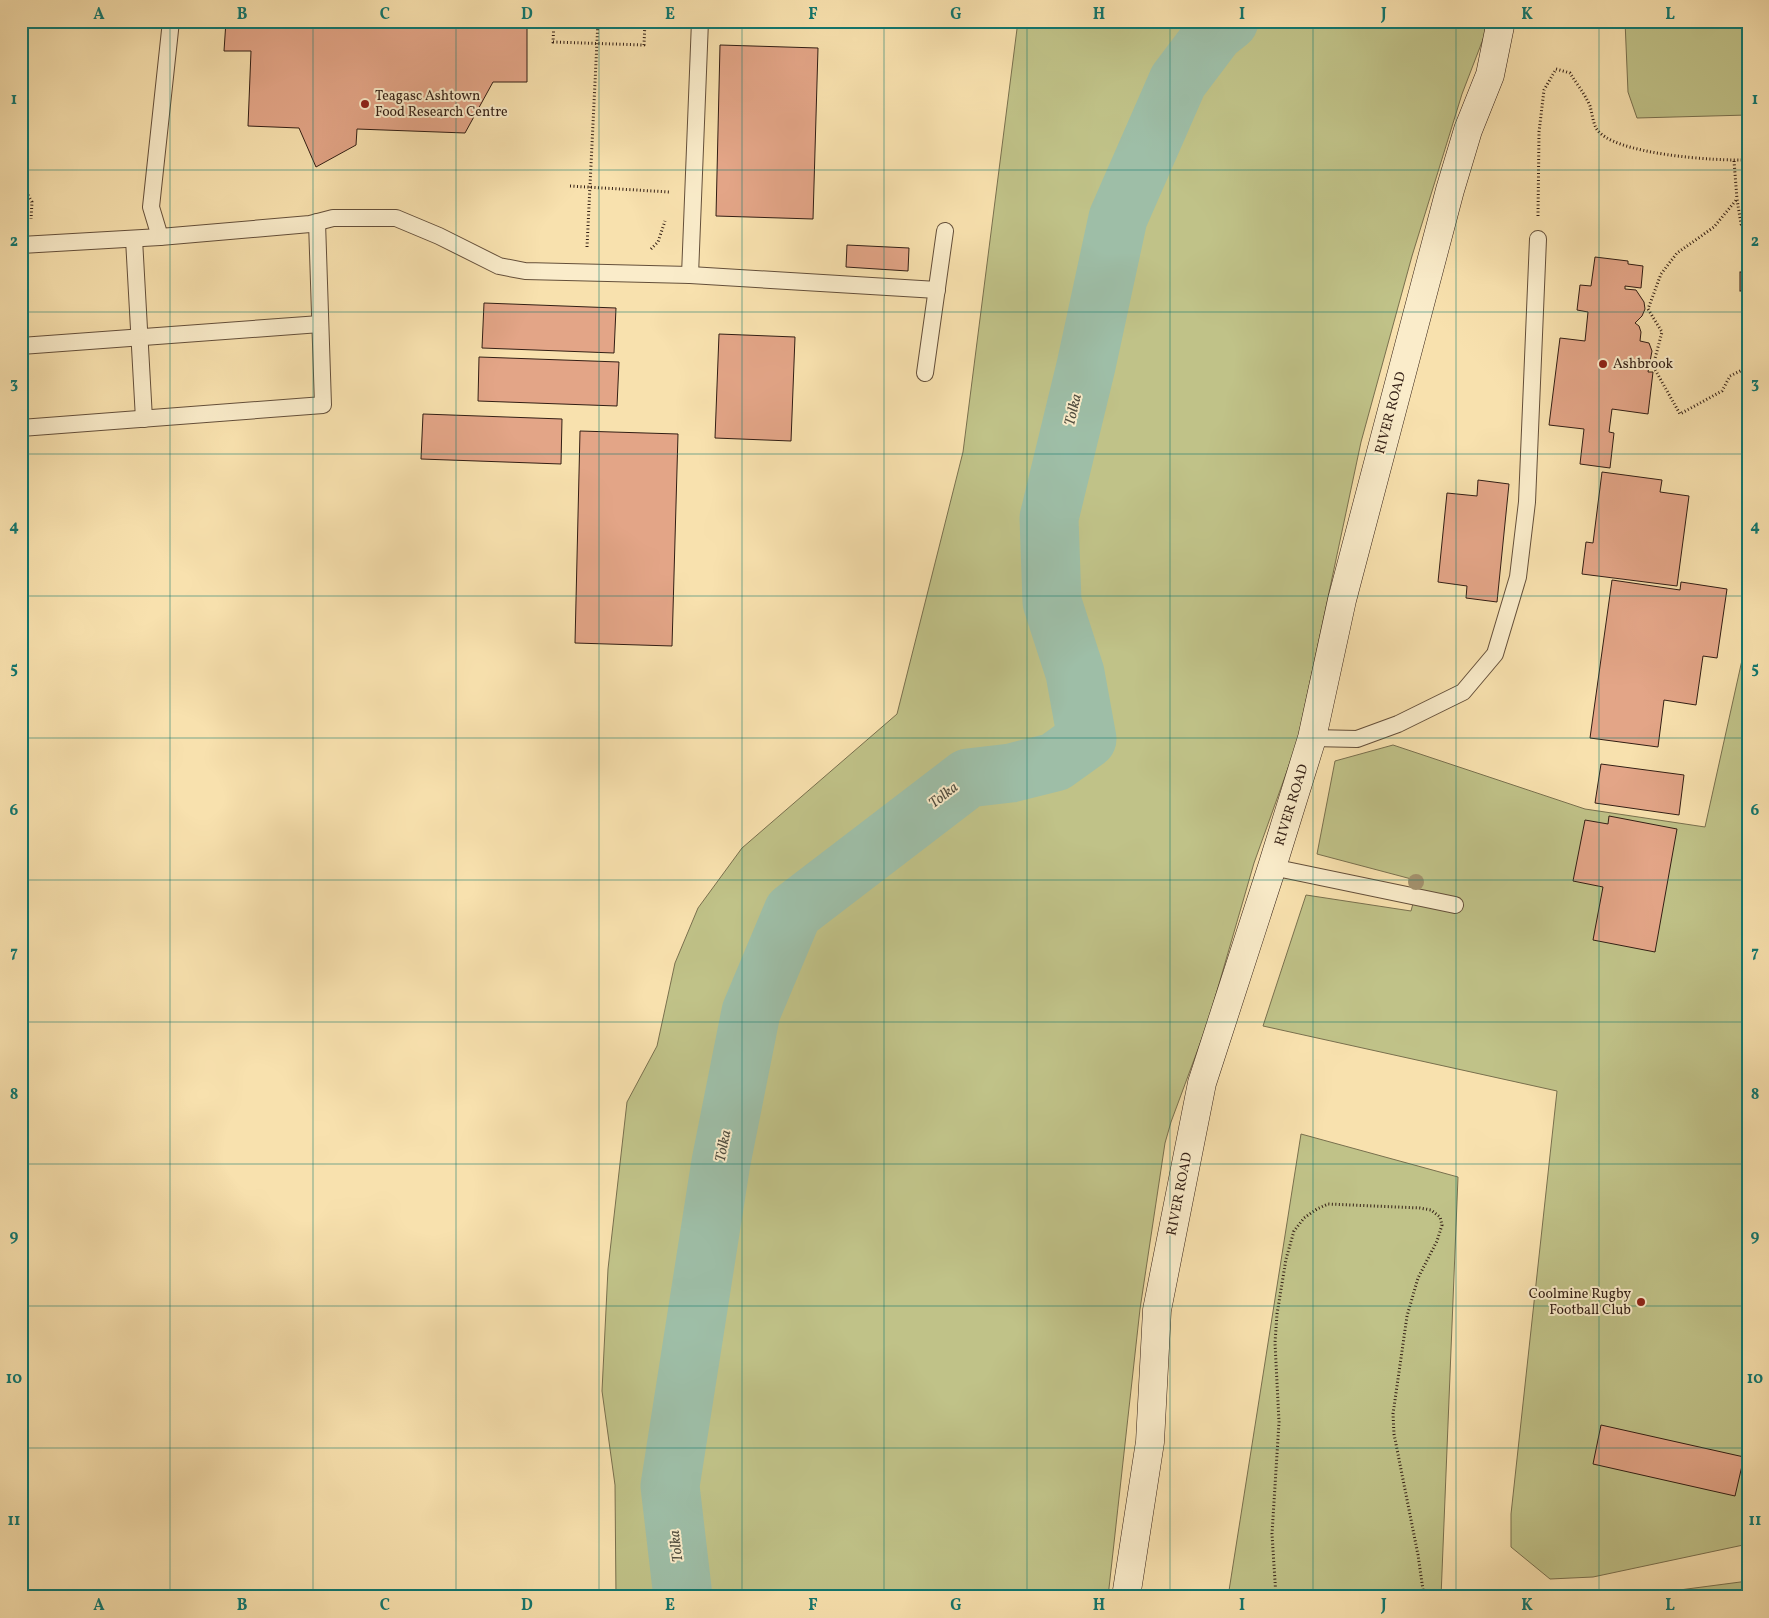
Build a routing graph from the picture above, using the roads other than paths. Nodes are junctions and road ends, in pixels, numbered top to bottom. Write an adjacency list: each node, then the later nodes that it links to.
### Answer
1 (171, 21): 6 (lane)
2 (700, 21): 10 (lane)
3 (1501, 21): 18 (main road, RIVER ROAD)
4 (317, 222): 6 (lane); 10 (lane); 12 (lane)
5 (945, 231): 11 (lane)
6 (160, 237): 7 (lane)
7 (134, 239): 9 (lane); 13 (lane)
8 (1538, 239): 18 (lane)
9 (21, 244)
10 (690, 275): 11 (lane)
11 (937, 290): 15 (lane)
12 (320, 324): 13 (lane); 16 (lane)
13 (139, 337): 14 (lane); 16 (lane)
14 (21, 346)
15 (925, 373)
16 (144, 419): 17 (lane)
17 (21, 428)
18 (1312, 738): 19 (main road, RIVER ROAD)
19 (1272, 867): 20 (lane); 21 (main road, RIVER ROAD)
20 (1455, 905)
21 (1126, 1597)

